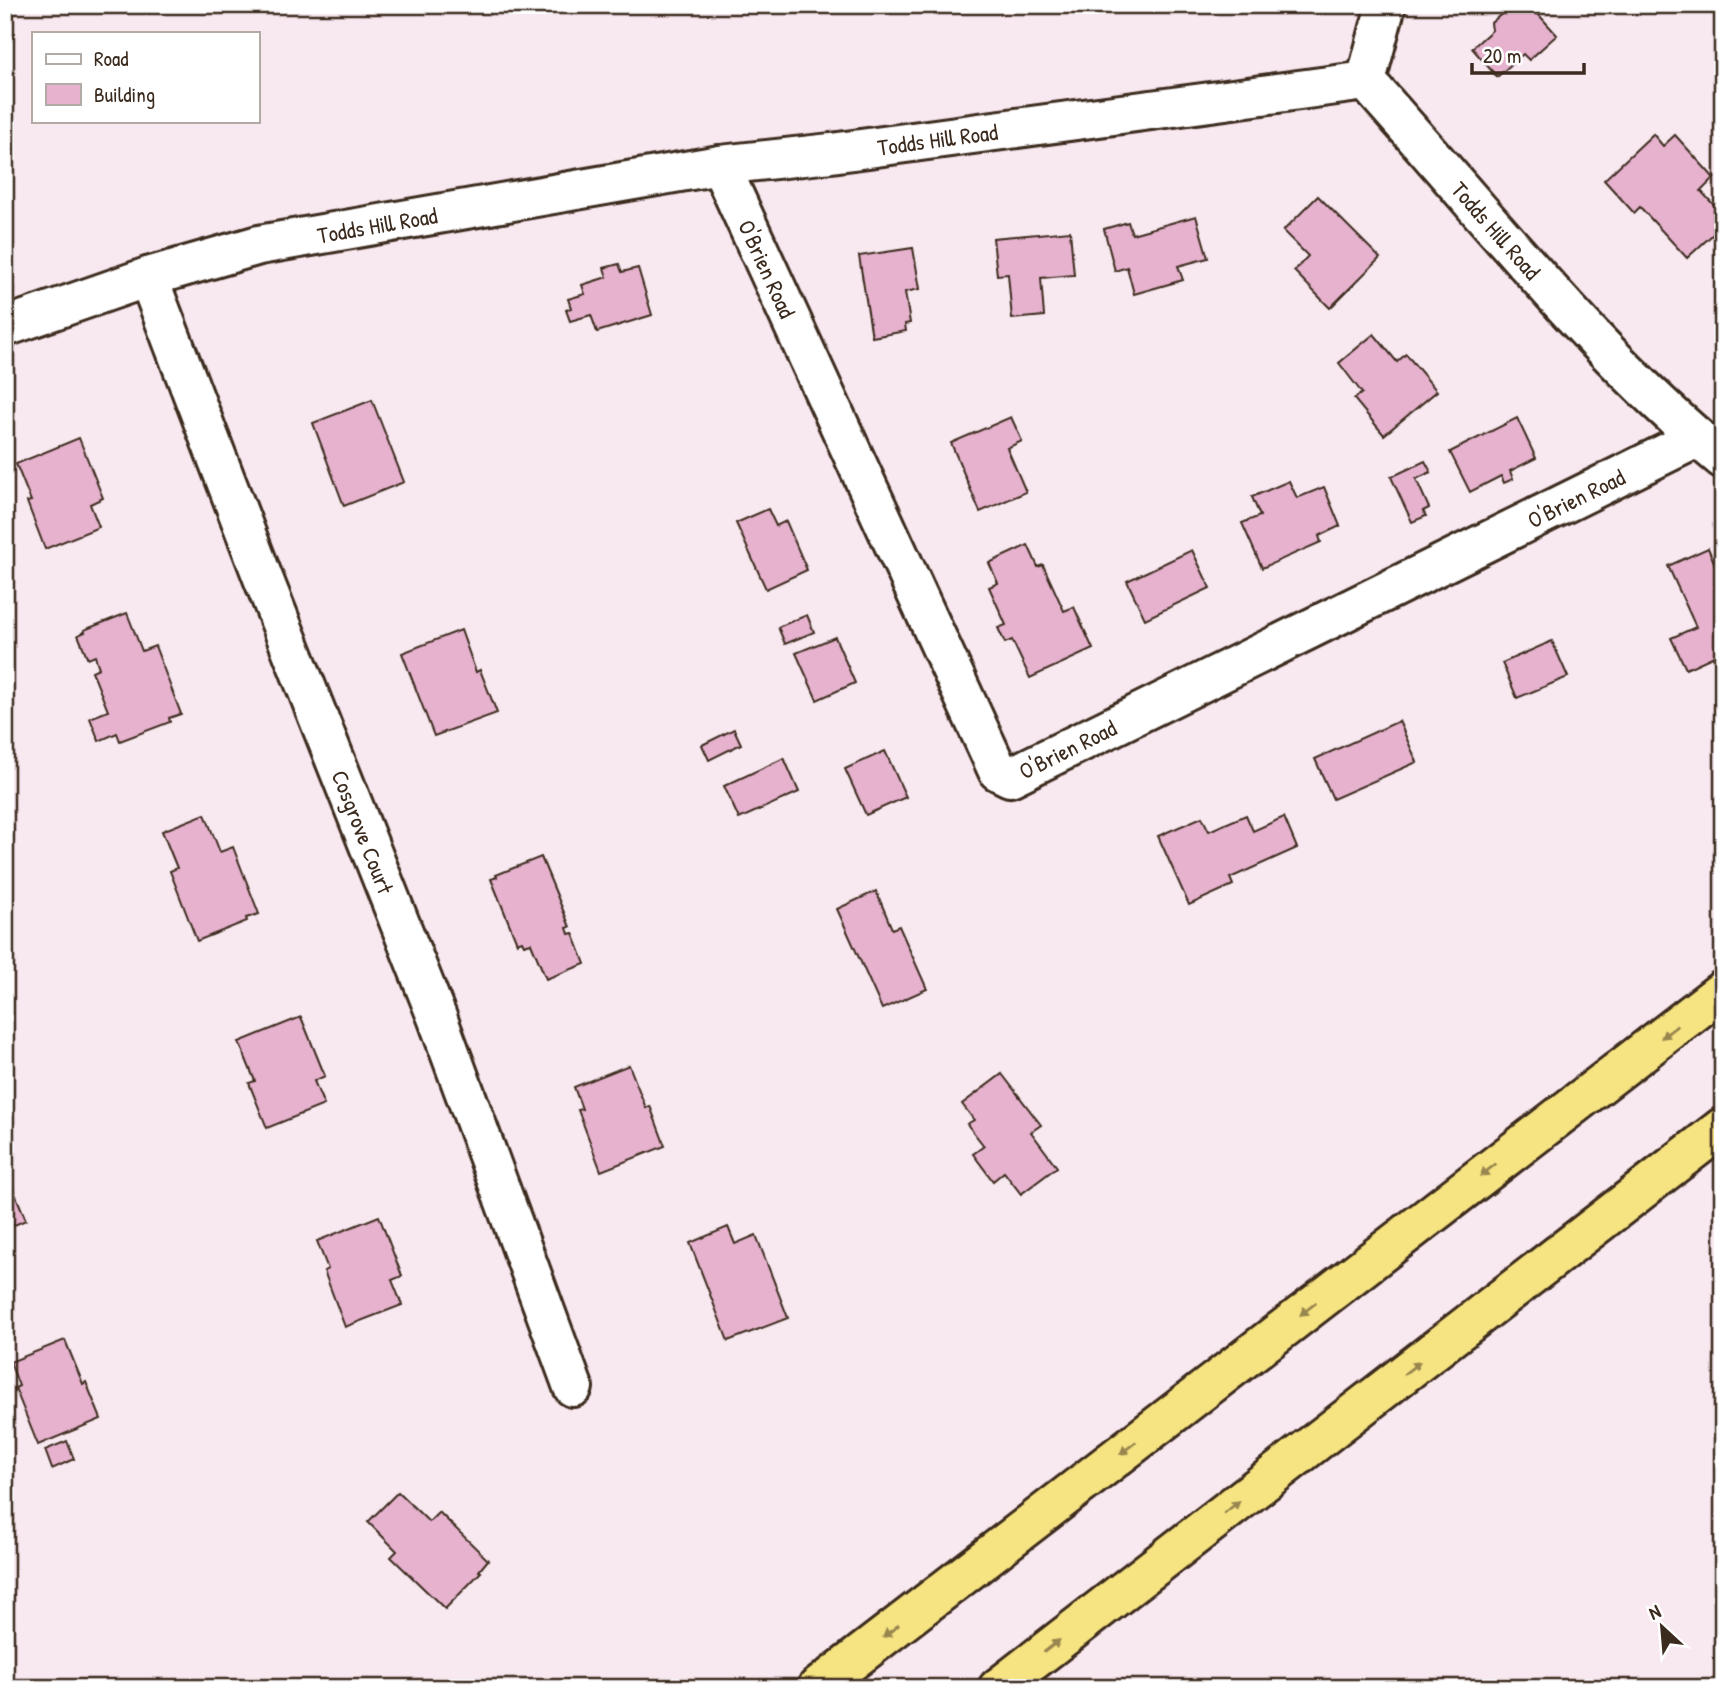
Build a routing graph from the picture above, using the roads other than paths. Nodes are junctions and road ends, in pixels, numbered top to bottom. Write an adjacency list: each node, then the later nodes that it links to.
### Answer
1 (1386, 5): 2 (street)
2 (1366, 81): 3 (street, Todds Hill Road); 6 (street, Todds Hill Road)
3 (720, 165): 4 (street, Todds Hill Road); 6 (street, O'Brien Road)
4 (148, 277): 5 (street, Todds Hill Road); 11 (street, Cosgrove Court)
5 (5, 327)
6 (1710, 448)
7 (1723, 990): 12 (highway, one-way to 12)
8 (1723, 1128): 10 (highway)
9 (1723, 1143): 10 (highway)
10 (1543, 1267): 13 (highway, one-way to 10)
11 (573, 1387)
12 (817, 1688)
13 (998, 1688)

